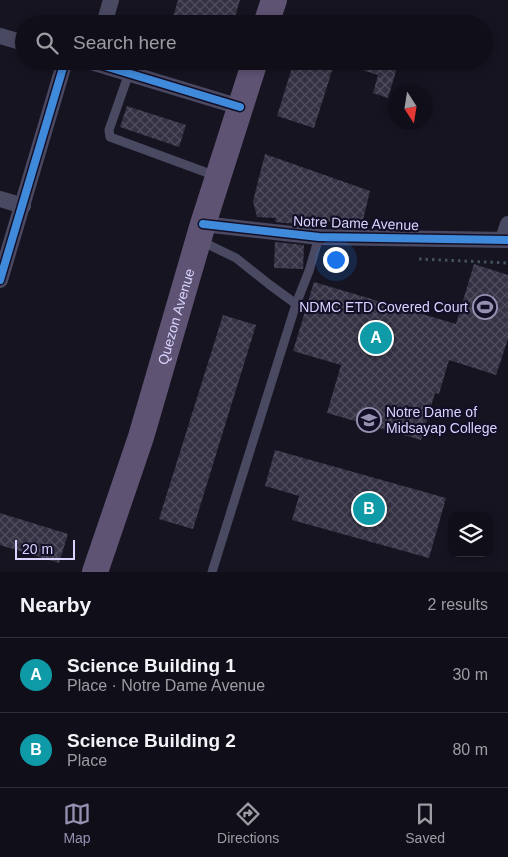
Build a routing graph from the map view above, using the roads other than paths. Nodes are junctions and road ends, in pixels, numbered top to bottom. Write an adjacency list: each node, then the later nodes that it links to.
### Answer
1 (111, 0): 3 (street)
2 (274, 0): 4 (main road)
3 (107, 15)
4 (269, 15)
5 (0, 36): 6 (street)
6 (15, 40)
7 (62, 70): 14 (street)
8 (119, 70): 10 (street)
9 (252, 70): 11 (main road, Quezon Avenue)
10 (129, 73): 11 (street); 12 (lane)
11 (240, 107): 12 (main road, Quezon Avenue)
12 (219, 177): 15 (main road, Quezon Avenue)
13 (0, 198): 14 (street)
14 (22, 206): 18 (street)
15 (201, 232): 17 (street, Notre Dame Avenue); 19 (lane); 20 (main road, Quezon Avenue)
16 (506, 234): 17 (street, Notre Dame Avenue)
17 (319, 237): 19 (lane)
18 (0, 280)
19 (296, 304): 21 (lane)
20 (94, 572)
21 (212, 572)

